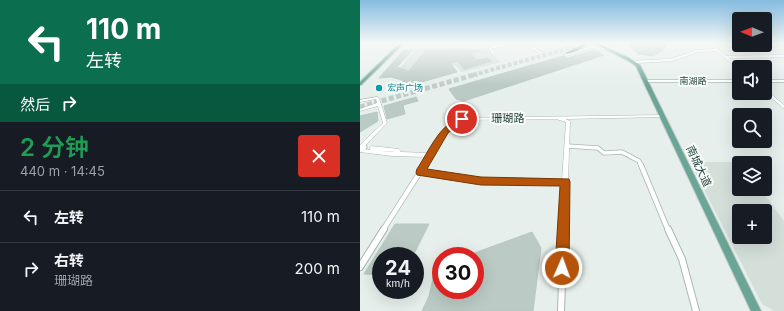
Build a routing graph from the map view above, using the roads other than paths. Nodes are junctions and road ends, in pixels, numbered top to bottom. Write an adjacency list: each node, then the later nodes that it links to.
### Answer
1 (726, 57): 6 (street)
2 (387, 58): 11 (main road)
3 (624, 58): 5 (main road, 南城大道)
4 (679, 58): 5 (street)
5 (633, 62): 7 (main road, 南城大道)
6 (732, 62)
7 (647, 82): 8 (main road); 18 (main road, 南城大道)
8 (732, 82)
9 (772, 82): 10 (main road)
10 (784, 82)
11 (360, 84)
12 (772, 96): 15 (street)
13 (360, 101): 14 (street)
14 (379, 104): 16 (street); 21 (street)
15 (784, 107)
16 (360, 110)
17 (558, 118): 18 (street, 珊瑚路); 19 (street); 22 (street, 珊瑚路)
18 (665, 119): 19 (street); 28 (main road, 南城大道)
19 (568, 121): 20 (street)
20 (567, 146): 24 (street); 27 (street)
21 (361, 149): 22 (street)
22 (431, 154): 23 (street, 珊瑚路)
23 (420, 172): 24 (street); 25 (street, 珊瑚路)
24 (565, 182): 26 (street)
25 (360, 267)
26 (561, 311)
27 (696, 311)
28 (756, 311)

